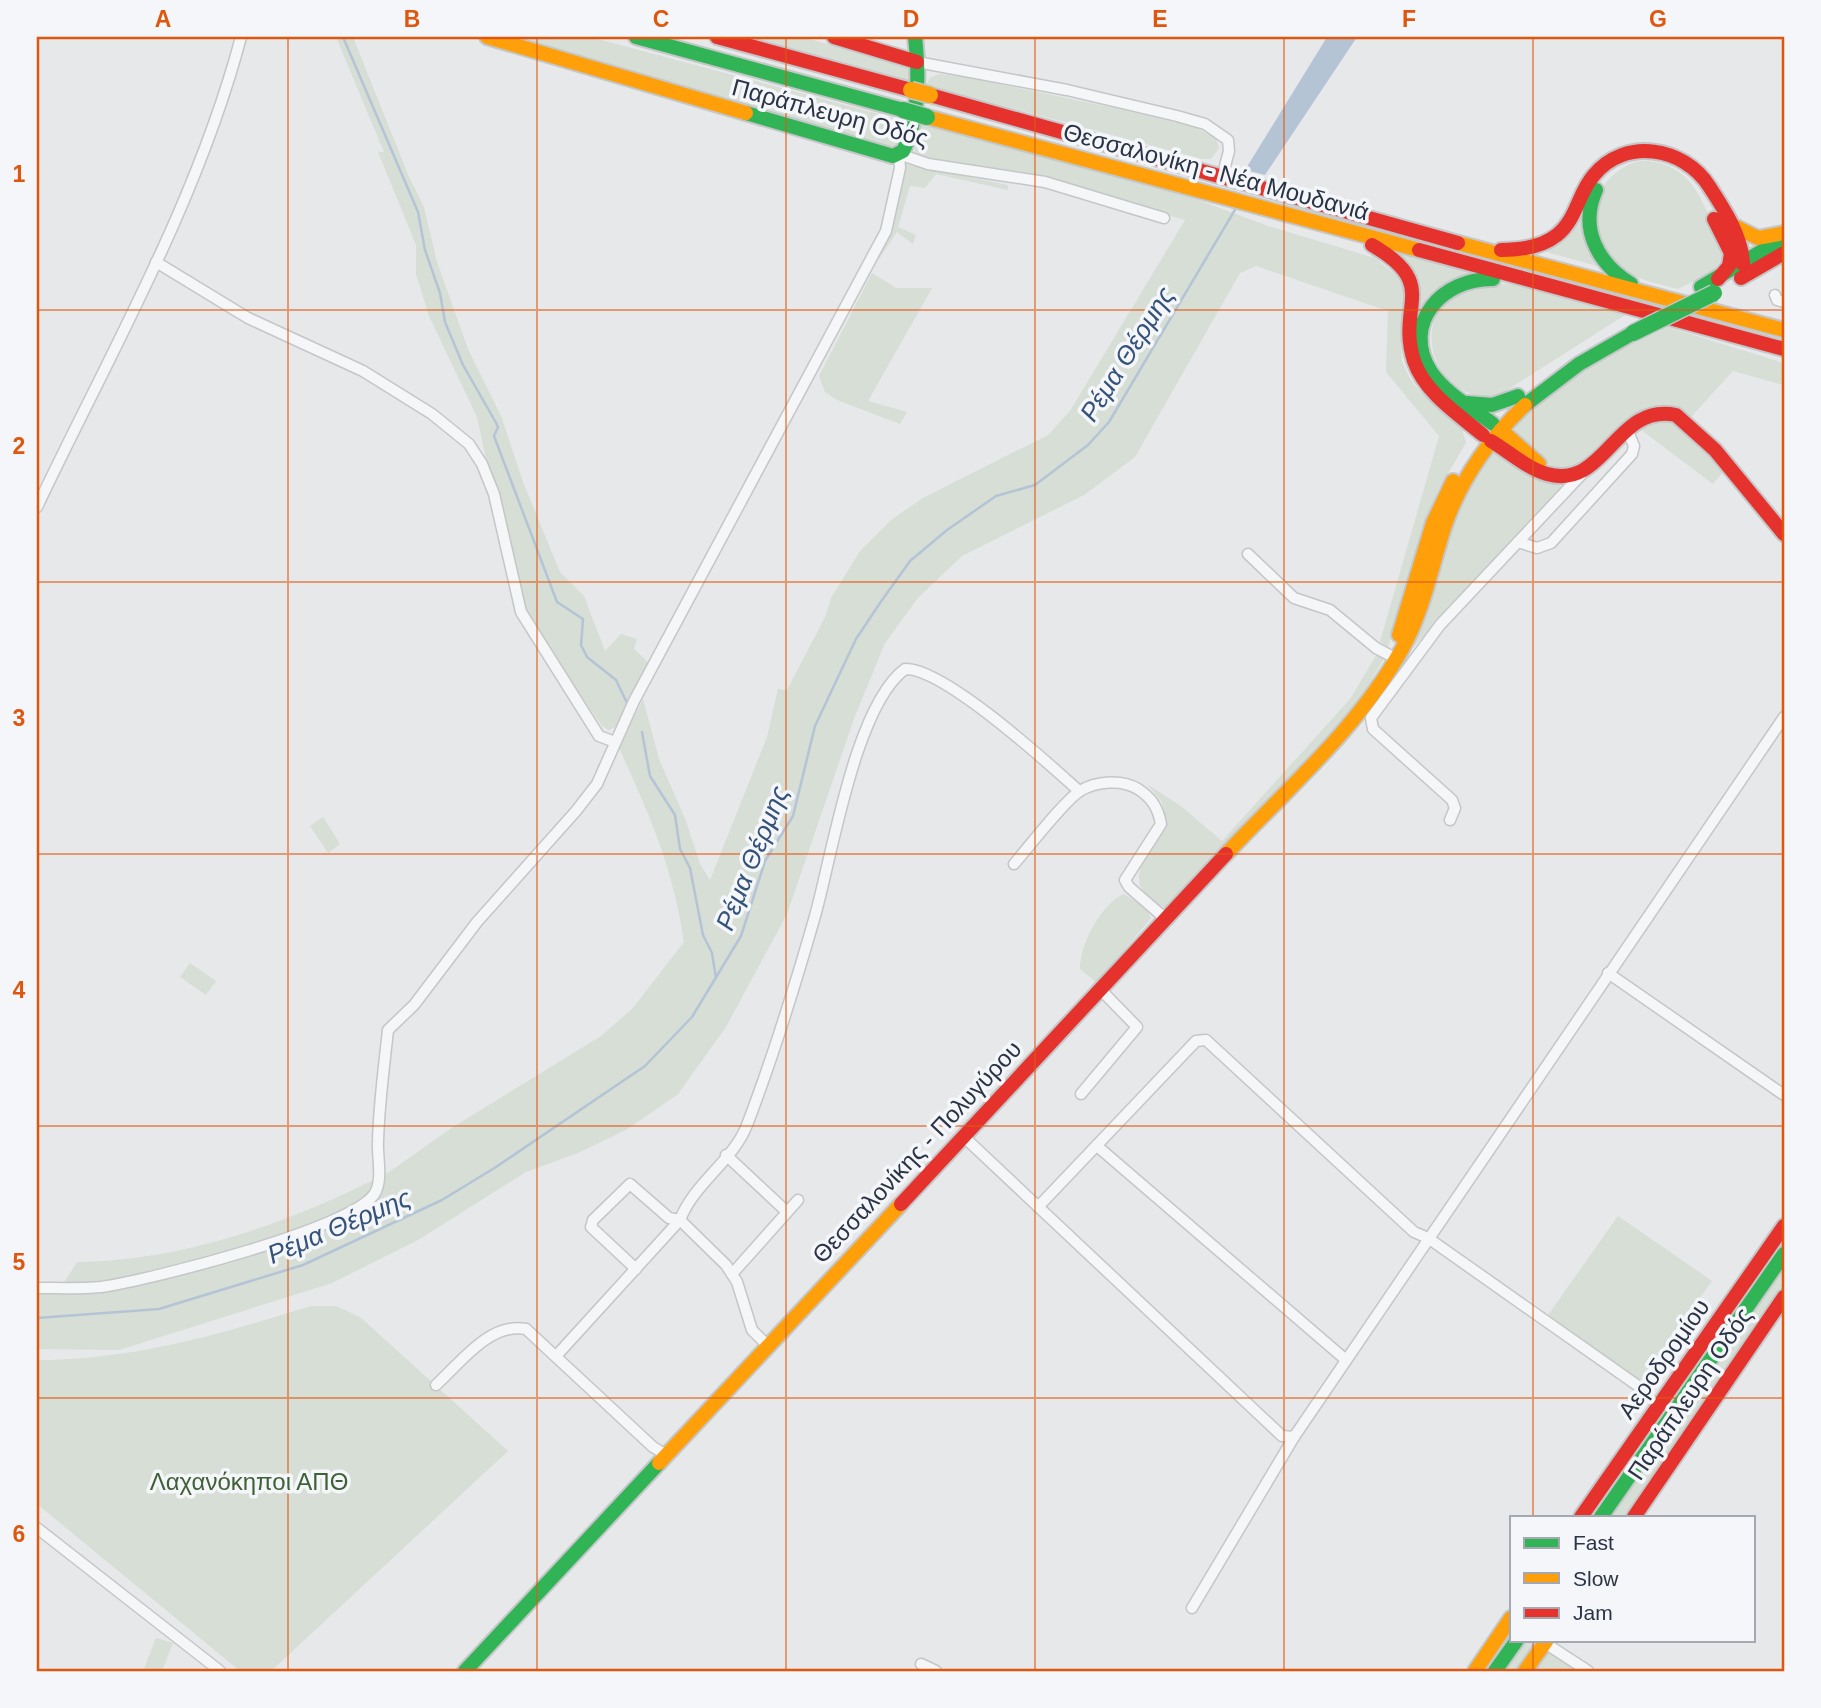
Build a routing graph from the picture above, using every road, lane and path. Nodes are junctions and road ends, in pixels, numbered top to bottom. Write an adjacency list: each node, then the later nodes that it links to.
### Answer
1 (241, 37): 17 (street)
2 (487, 37): 8 (main road, Παράπλευρη Οδός)
3 (636, 37): 11 (main road, Θεσσαλονίκη - Νέα Μουδανιά, bridge)
4 (717, 37): 9 (main road, Θεσσαλονίκη - Νέα Μουδανιά, bridge)
5 (834, 37): 7 (main road)
6 (915, 38): 7 (main road)
7 (910, 59): 8 (main road); 9 (street)
8 (899, 153): 10 (street, Παράπλευρη Οδός); 38 (street)
9 (1227, 172): 14 (main road, Θεσσαλονίκη - Νέα Μουδανιά)
10 (1164, 218)
11 (1311, 220): 19 (main road, Θεσσαλονίκη - Νέα Μουδανιά); 30 (main road)
12 (1727, 221): 13 (main road); 14 (main road); 16 (main road)
13 (1784, 235): 16 (main road)
14 (1467, 246): 21 (main road, Θεσσαλονίκη - Νέα Μουδανιά)
15 (1784, 253): 18 (main road, Θεσσαλονίκης - Πολυγύρου)
16 (1737, 259): 18 (main road); 20 (main road); 21 (main road)
17 (156, 262): 32 (street); 38 (street)
18 (1761, 267): 20 (main road, Θεσσαλονίκης - Πολυγύρου)
19 (1538, 284): 26 (main road, Θεσσαλονίκη - Νέα Μουδανιά); 28 (main road)
20 (1716, 285): 24 (main road, Θεσσαλονίκης - Πολυγύρου)
21 (1653, 294): 25 (main road, Θεσσαλονίκη - Νέα Μουδανιά)
22 (1774, 295): 23 (street)
23 (1784, 302)
24 (1631, 329): 27 (main road, Θεσσαλονίκης - Πολυγύρου); 30 (main road, Θεσσαλονίκης - Πολυγύρου)
25 (1784, 330)
26 (1784, 349)
27 (1518, 396): 28 (main road); 30 (main road, Θεσσαλονίκης - Πολυγύρου)
28 (1467, 403): 30 (main road)
29 (1627, 429): 31 (main road); 33 (main road); 34 (street)
30 (1492, 433): 31 (main road); 36 (main road, Θεσσαλονίκης - Πολυγύρου)
31 (1583, 473): 34 (street)
32 (37, 507)
33 (1784, 534)
34 (1518, 542): 40 (street)
35 (1248, 554): 36 (street)
36 (1395, 658): 42 (main road, Θεσσαλονίκης - Πολυγύρου)
37 (1784, 717): 43 (street)
38 (615, 742): 59 (street)
39 (1079, 791): 41 (street); 42 (street); 49 (street)
40 (1450, 820)
41 (1014, 864)
42 (1167, 920): 44 (main road, Θεσσαλονίκης - Πολυγύρου)
43 (1608, 973): 46 (street); 55 (street)
44 (1101, 990): 45 (street); 47 (main road, Θεσσαλονίκης - Πολυγύρου)
45 (1081, 1094)
46 (1784, 1095)
47 (963, 1136): 51 (street); 61 (main road, Θεσσαλονίκης - Πολυγύρου)
48 (1097, 1146): 51 (street); 55 (street); 63 (street)
49 (726, 1156): 52 (street); 53 (street)
50 (798, 1200): 52 (street)
51 (1038, 1207): 66 (street)
52 (787, 1212): 58 (street)
53 (680, 1220): 57 (street); 57 (street); 58 (street)
54 (1784, 1226): 68 (main road, Αεροδρομίου)
55 (1428, 1238): 63 (street); 65 (street)
56 (1784, 1254): 69 (main road, Αεροδρομίου)
57 (636, 1269): 62 (street)
58 (732, 1274): 61 (street)
59 (37, 1289)
60 (1784, 1297): 70 (main road, Παράπλευρη Οδός)
61 (767, 1345): 67 (main road, Θεσσαλονίκης - Πολυγύρου)
62 (557, 1355): 64 (street); 67 (street)
63 (1346, 1360): 66 (street)
64 (436, 1385)
65 (1641, 1388)
66 (1294, 1437): 72 (street)
67 (668, 1456): 79 (main road, Θεσσαλονίκης - Πολυγύρου)
68 (1582, 1516)
69 (1602, 1516)
70 (1635, 1516)
71 (37, 1528): 78 (street)
72 (1192, 1608)
73 (1510, 1619): 81 (main road)
74 (1516, 1642): 82 (main road)
75 (1545, 1642): 83 (main road)
76 (1547, 1642): 84 (street)
77 (921, 1664): 80 (street)
78 (220, 1671)
79 (465, 1671)
80 (936, 1671)
81 (1475, 1671)
82 (1495, 1671)
83 (1525, 1671)
84 (1588, 1671)

